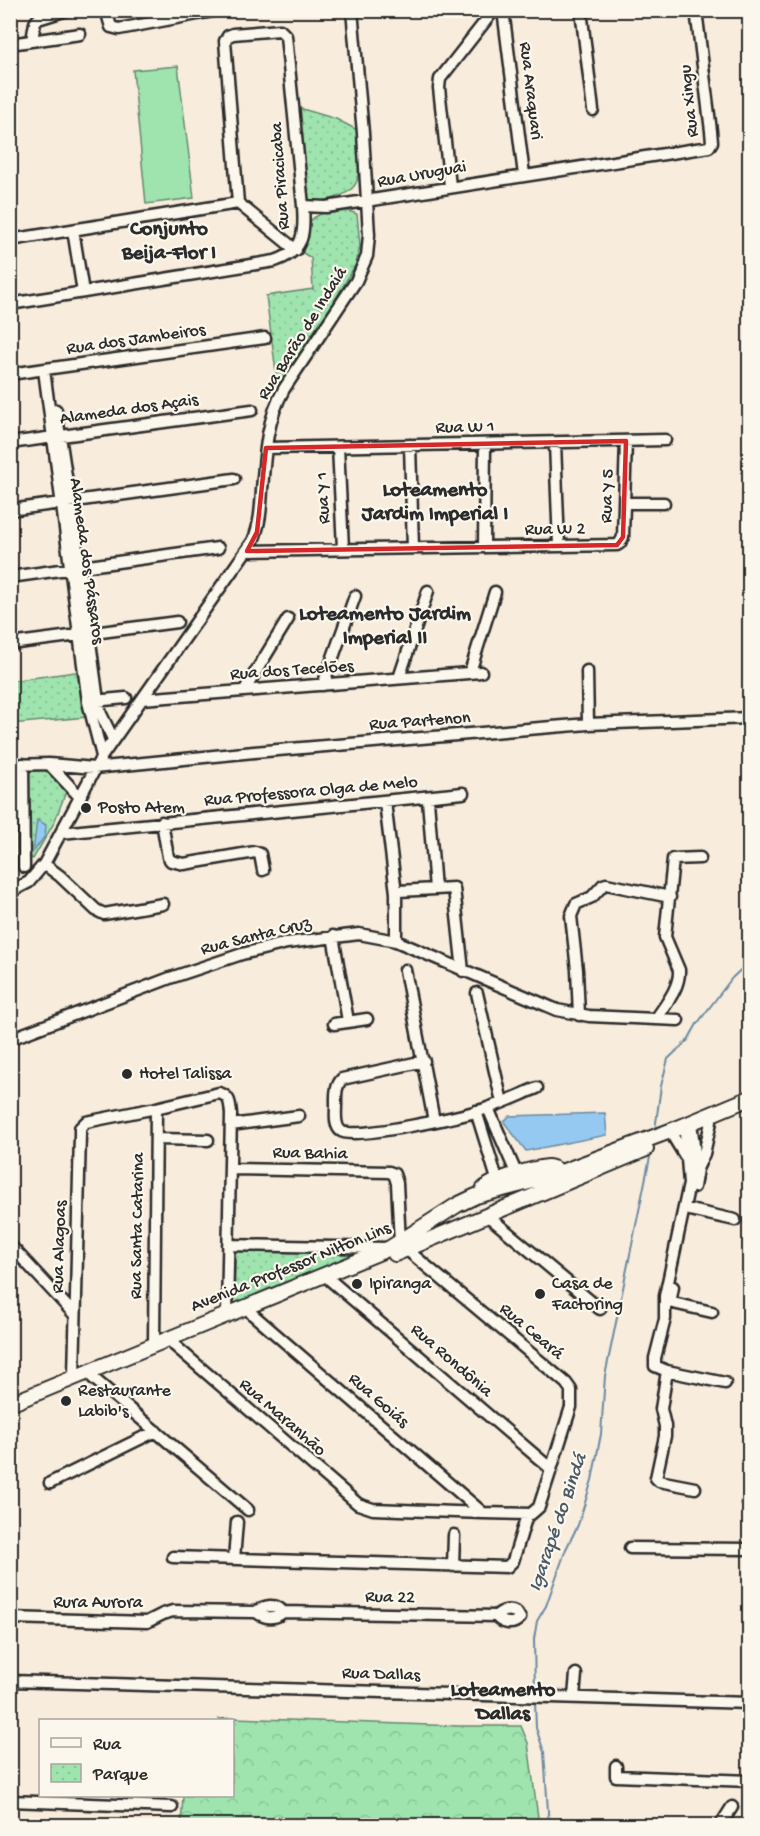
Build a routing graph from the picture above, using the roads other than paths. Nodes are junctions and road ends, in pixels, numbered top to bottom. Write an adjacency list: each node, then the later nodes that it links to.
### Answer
1 (67, 10): 9 (street)
2 (106, 10): 10 (street)
3 (219, 10): 10 (street)
4 (352, 10): 18 (street, Rua Barão de Indaiá)
5 (494, 10): 17 (street)
6 (503, 10): 16 (street, Rua Araquari)
7 (581, 10): 14 (street)
8 (696, 10): 15 (street, Rua Xingu)
9 (40, 13): 12 (street)
10 (166, 15)
11 (80, 34): 12 (street)
12 (32, 40): 13 (street)
13 (10, 44)
14 (593, 110)
15 (598, 163): 16 (street, Rua Uruguai)
16 (524, 175): 17 (street, Rua Uruguai)
17 (450, 186): 18 (street, Rua Uruguai)
18 (365, 201): 20 (street, Rua Uruguai); 38 (street, Rua Barão de Indaiá)
19 (238, 203): 20 (street, Rua Piracicaba); 21 (street); 23 (street)
20 (303, 211): 23 (street, Rua Piracicaba)
21 (73, 230): 22 (street); 24 (street)
22 (10, 240)
23 (296, 250): 24 (street, Rua Piracicaba)
24 (83, 292): 25 (street, Rua Piracicaba)
25 (10, 304)
26 (265, 338): 27 (street, Rua dos Jambeiros)
27 (47, 369): 28 (street, Rua dos Jambeiros); 30 (street, Alameda dos Pássaros)
28 (10, 374)
29 (252, 410): 30 (street, Alameda dos Açais)
30 (57, 437): 33 (street, Alameda dos Açais); 40 (street, Alameda dos Pássaros)
31 (665, 440): 32 (street, Rua W 1)
32 (626, 441): 34 (street, Rua W 1); 41 (street, Rua Y 5)
33 (10, 443)
34 (555, 443): 35 (street, Rua W 1); 45 (street)
35 (485, 444): 36 (street, Rua W 1); 46 (street)
36 (410, 445): 37 (street, Rua W 1); 49 (street)
37 (338, 447): 38 (street, Rua W 1); 48 (street, Rua Y 1)
38 (266, 448): 50 (street, Rua Barão de Indaiá)
39 (234, 479): 40 (street)
40 (66, 502): 43 (street); 51 (street, Alameda dos Pássaros)
41 (624, 503): 42 (street); 44 (street, Rua Y 5)
42 (664, 503)
43 (10, 510)
44 (611, 545): 45 (street, Rua W 2)
45 (559, 546): 46 (street, Rua W 2)
46 (484, 547): 49 (street, Rua W 2)
47 (218, 548): 51 (street)
48 (343, 548): 49 (street, Rua W 2); 50 (street, Rua W 2)
49 (413, 548)
50 (247, 551): 65 (street, Rua Barão de Indaiá)
51 (76, 568): 52 (street); 58 (street, Alameda dos Pássaros)
52 (10, 577)
53 (428, 591): 61 (street)
54 (495, 592): 61 (street, Rua dos Tecelões)
55 (355, 596): 62 (street)
56 (288, 619): 63 (street)
57 (177, 622): 58 (street)
58 (85, 634): 59 (street); 66 (street, Alameda dos Pássaros)
59 (10, 644)
60 (587, 671): 68 (street)
61 (399, 678): 62 (street, Rua dos Tecelões)
62 (323, 686): 63 (street, Rua dos Tecelões)
63 (244, 691): 65 (street, Rua dos Tecelões)
64 (126, 698): 66 (street)
65 (142, 699): 69 (street, Rua Barão de Indaiá)
66 (93, 701): 69 (street, Alameda dos Pássaros); 70 (street, Alameda dos Pássaros)
67 (750, 718): 68 (street, Rua Partenon)
68 (588, 724): 74 (street, Rua Partenon)
69 (113, 739): 70 (street, Rua Barão de Indaiá)
70 (102, 756): 74 (street, Rua Barão de Indaiá)
71 (23, 764): 72 (street, Rua Partenon); 73 (street, Rua Partenon); 83 (street)
72 (49, 764): 74 (street, Rua Partenon); 76 (street)
73 (10, 765)
74 (94, 768): 76 (street, Rua Barão de Indaiá)
75 (463, 794): 78 (street, Rua Professora Olga de Melo)
76 (79, 796): 80 (street, Rua Barão de Indaiá)
77 (428, 800): 85 (street)
78 (385, 802): 79 (street, Rua Professora Olga de Melo); 91 (street)
79 (162, 822): 80 (street, Rua Professora Olga de Melo); 84 (street)
80 (61, 833): 82 (street, Rua Barão de Indaiá)
81 (700, 858): 88 (street)
82 (44, 864): 87 (street, Rua Barão de Indaiá); 89 (street)
83 (24, 867)
84 (263, 870)
85 (435, 889): 86 (street); 93 (street)
86 (399, 891)
87 (10, 892)
88 (670, 897): 95 (street); 97 (street)
89 (163, 904)
90 (333, 936): 91 (street, Rua Santa Cruz); 99 (street); 101 (street, Rua Santa Cruz)
91 (396, 941): 93 (street, Rua Santa Cruz)
92 (405, 970): 102 (street)
93 (463, 971): 95 (street, Rua Santa Cruz)
94 (477, 993): 105 (street)
95 (579, 1015): 97 (street, Rua Santa Cruz)
96 (368, 1019): 99 (street)
97 (656, 1019): 98 (street, Rua Santa Cruz)
98 (678, 1020)
99 (348, 1021): 100 (street)
100 (334, 1024)
101 (10, 1039)
102 (424, 1061): 111 (street); 111 (street)
103 (537, 1088): 105 (street)
104 (750, 1098): 117 (main road, Avenida Professor Nilton Lins)
105 (502, 1102): 108 (street)
106 (750, 1106): 112 (main road, Avenida Professor Nilton Lins)
107 (156, 1108): 113 (street); 115 (street, Rua Santa Catarina); 138 (street, Rua Alagoas)
108 (488, 1108): 109 (street); 119 (street)
109 (476, 1111): 111 (street); 118 (street)
110 (299, 1116): 113 (street)
111 (434, 1121)
112 (711, 1122): 114 (main road, Avenida Professor Nilton Lins); 121 (street)
113 (231, 1125): 120 (street)
114 (684, 1134): 117 (main road, Avenida Professor Nilton Lins); 121 (street); 142 (street)
115 (156, 1139): 116 (street); 140 (street, Rua Santa Catarina)
116 (208, 1140)
117 (653, 1142): 122 (main road, Avenida Professor Nilton Lins); 128 (main road, Avenida Professor Nilton Lins)
118 (488, 1144): 119 (street); 124 (street)
119 (506, 1151): 123 (street)
120 (231, 1169): 132 (street); 133 (street, Rua Bahia)
121 (697, 1169): 127 (street)
122 (562, 1172): 123 (main road); 125 (main road, Avenida Professor Nilton Lins)
123 (517, 1175): 124 (main road)
124 (497, 1179): 125 (main road)
125 (478, 1196): 126 (main road, Avenida Professor Nilton Lins); 128 (main road)
126 (457, 1205): 130 (main road); 133 (main road, Avenida Professor Nilton Lins)
127 (690, 1210): 129 (street); 136 (street)
128 (486, 1217): 130 (main road, Avenida Professor Nilton Lins); 135 (street)
129 (735, 1220)
130 (466, 1225): 133 (main road, Avenida Professor Nilton Lins)
131 (10, 1245): 138 (street)
132 (228, 1245): 133 (street); 139 (street)
133 (399, 1247): 134 (main road, Avenida Professor Nilton Lins); 139 (main road, Avenida Professor Nilton Lins); 149 (street, Rua Ceará)
134 (330, 1280): 137 (main road, Avenida Professor Nilton Lins); 149 (street, Rua Rondônia)
135 (600, 1309)
136 (712, 1312)
137 (251, 1313): 141 (main road, Avenida Professor Nilton Lins); 153 (street, Rua Goiás)
138 (74, 1314): 143 (street, Rua Alagoas)
139 (227, 1314): 140 (main road, Avenida Professor Nilton Lins)
140 (154, 1344): 143 (main road, Avenida Professor Nilton Lins)
141 (174, 1345): 144 (main road, Avenida Professor Nilton Lins); 153 (street, Rua Maranhão)
142 (668, 1371): 145 (street); 151 (street)
143 (74, 1376): 146 (main road, Avenida Professor Nilton Lins)
144 (93, 1378): 147 (main road, Avenida Professor Nilton Lins); 148 (street)
145 (725, 1383)
146 (10, 1404)
147 (10, 1412)
148 (156, 1431): 150 (street); 152 (street)
149 (550, 1468): 154 (street)
150 (50, 1483)
151 (695, 1488)
152 (248, 1510)
153 (483, 1513): 154 (street)
154 (527, 1515): 161 (street)
155 (237, 1522): 160 (street)
156 (454, 1535): 161 (street)
157 (630, 1548): 158 (street)
158 (750, 1549)
159 (173, 1557): 160 (street)
160 (234, 1559): 161 (street)
161 (453, 1566)
162 (256, 1612): 163 (street, Rua 22); 164 (street, Rura Aurora)
163 (496, 1616)
164 (10, 1618)
165 (576, 1674): 167 (street)
166 (10, 1681): 167 (street, Rua Dallas)
167 (574, 1697): 168 (street, Rua Dallas)
168 (750, 1703)
169 (616, 1766): 170 (street)
170 (750, 1781)
171 (10, 1801): 172 (street)
172 (172, 1807)
173 (732, 1807): 174 (street)
174 (720, 1826)

